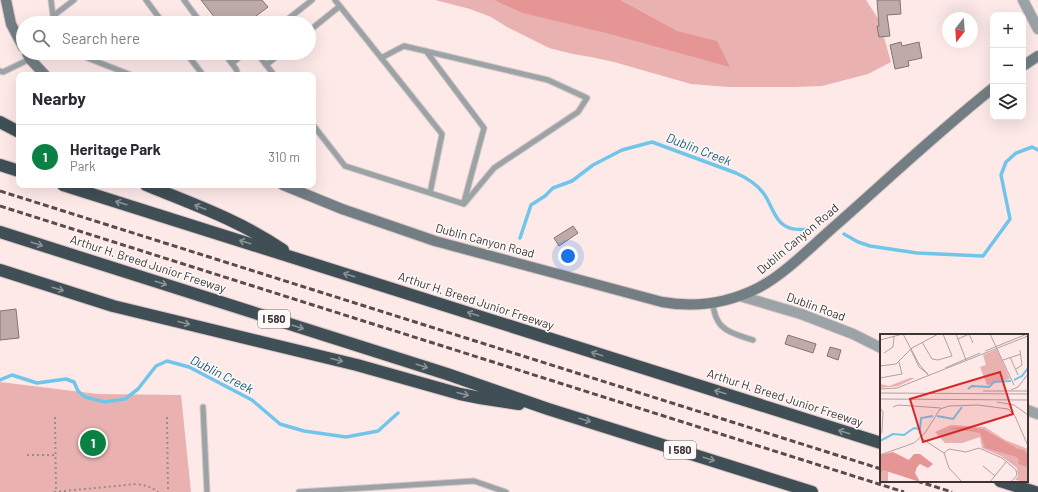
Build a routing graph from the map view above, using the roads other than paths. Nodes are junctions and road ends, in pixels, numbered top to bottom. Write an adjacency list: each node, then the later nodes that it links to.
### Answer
1 (6, 0): 16 (main road)
2 (51, 0): 10 (lane)
3 (74, 0): 10 (lane)
4 (146, 0): 11 (lane)
5 (184, 0): 12 (lane)
6 (312, 0): 13 (lane)
7 (335, 0): 9 (lane)
8 (1023, 0): 15 (street)
9 (340, 6): 14 (lane); 19 (lane)
10 (53, 16)
11 (158, 16)
12 (196, 16)
13 (292, 16)
14 (316, 25)
15 (1038, 29)
16 (16, 32)
17 (426, 51): 19 (lane); 47 (lane); 47 (lane)
18 (1038, 56): 29 (main road)
19 (381, 58): 46 (lane)
20 (22, 60): 31 (lane)
21 (32, 60): 32 (main road)
22 (93, 60): 33 (lane)
23 (191, 60): 34 (lane)
24 (230, 60): 28 (lane)
25 (236, 60): 28 (lane)
26 (262, 60): 30 (lane)
27 (272, 60): 30 (lane)
28 (232, 63): 35 (lane)
29 (1026, 64)
30 (266, 65): 36 (lane)
31 (0, 71)
32 (42, 72)
33 (123, 72)
34 (201, 72)
35 (237, 72)
36 (272, 72)
37 (990, 90): 51 (main road, Dublin Canyon Road)
38 (0, 122): 40 (highway)
39 (316, 129): 46 (lane)
40 (16, 130)
41 (0, 165): 42 (highway)
42 (16, 170)
43 (73, 188): 49 (highway, Arthur H. Breed Junior Freeway, one-way to 43)
44 (154, 188): 49 (highway, one-way to 44)
45 (290, 188): 52 (main road, Dublin Canyon Road)
46 (430, 193): 47 (lane)
47 (464, 204)
48 (0, 232): 56 (highway, Arthur H. Breed Junior Freeway / I 580, one-way to 56)
49 (296, 258): 59 (highway, Arthur H. Breed Junior Freeway, one-way to 49)
50 (3, 271): 56 (highway, one-way to 56)
51 (740, 296): 52 (main road, Dublin Canyon Road); 54 (street, Dublin Road)
52 (712, 303): 53 (lane)
53 (753, 340)
54 (880, 348)
55 (203, 407): 61 (lane)
56 (548, 409): 64 (highway, Arthur H. Breed Junior Freeway / I 580, one-way to 64)
57 (1028, 410): 58 (street)
58 (1038, 414)
59 (880, 443)
60 (1003, 482): 65 (highway)
61 (208, 492)
62 (299, 492): 63 (lane)
63 (506, 492)
64 (812, 492)
65 (1035, 492)

